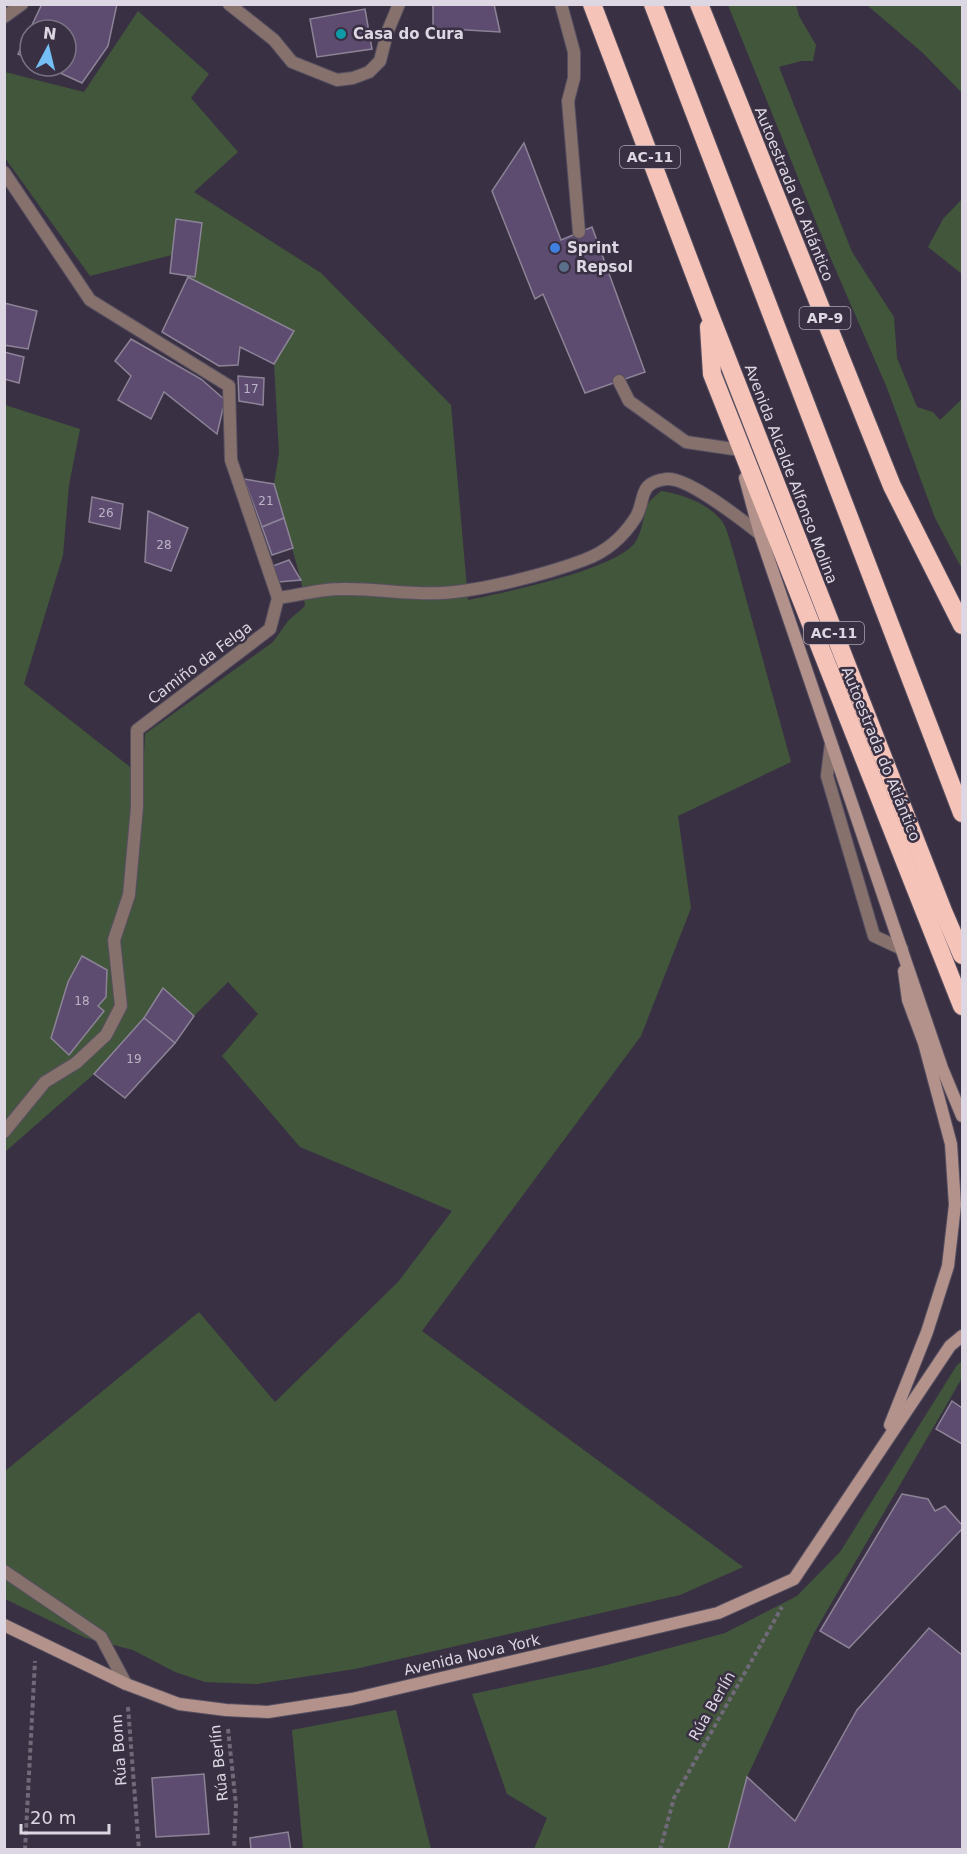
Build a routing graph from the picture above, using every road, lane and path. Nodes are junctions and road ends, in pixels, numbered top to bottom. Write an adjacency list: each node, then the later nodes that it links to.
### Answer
1 (22, 4): 10 (street)
2 (229, 4): 5 (street)
3 (303, 4): 4 (path)
4 (313, 4)
5 (399, 4)
6 (561, 4): 12 (street)
7 (592, 4): 13 (highway, Avenida Alcalde Alfonso Molina / AC-11)
8 (653, 4): 20 (highway)
9 (699, 4): 18 (highway, Autoestrada do Atlántico / AP-9)
10 (4, 17)
11 (4, 172): 17 (street)
12 (579, 232)
13 (708, 310): 15 (highway, Autoestrada do Atlántico); 22 (highway, Avenida Alcalde Alfonso Molina / AC-11)
14 (619, 381): 15 (street)
15 (740, 450): 16 (main road); 23 (highway, Autoestrada do Atlántico)
16 (760, 534): 17 (street); 19 (main road)
17 (278, 598): 25 (street, Camiño da Felga)
18 (963, 625)
19 (831, 741): 21 (main road); 21 (street)
20 (963, 813)
21 (902, 949): 24 (main road); 27 (main road)
22 (963, 955)
23 (963, 1006)
24 (963, 1116)
25 (4, 1132)
26 (963, 1336): 27 (main road)
27 (883, 1444): 29 (main road)
28 (4, 1571): 32 (street)
29 (794, 1579): 33 (main road, Avenida Nova York); 37 (path, Rúa Berlín)
30 (4, 1625): 31 (main road, Avenida Nova York)
31 (36, 1640): 32 (main road, Avenida Nova York); 34 (path)
32 (126, 1684): 33 (main road, Avenida Nova York); 35 (path, Rúa Bonn)
33 (226, 1710): 36 (path, Rúa Berlín)
34 (25, 1850)
35 (139, 1850)
36 (234, 1850)
37 (660, 1850)

